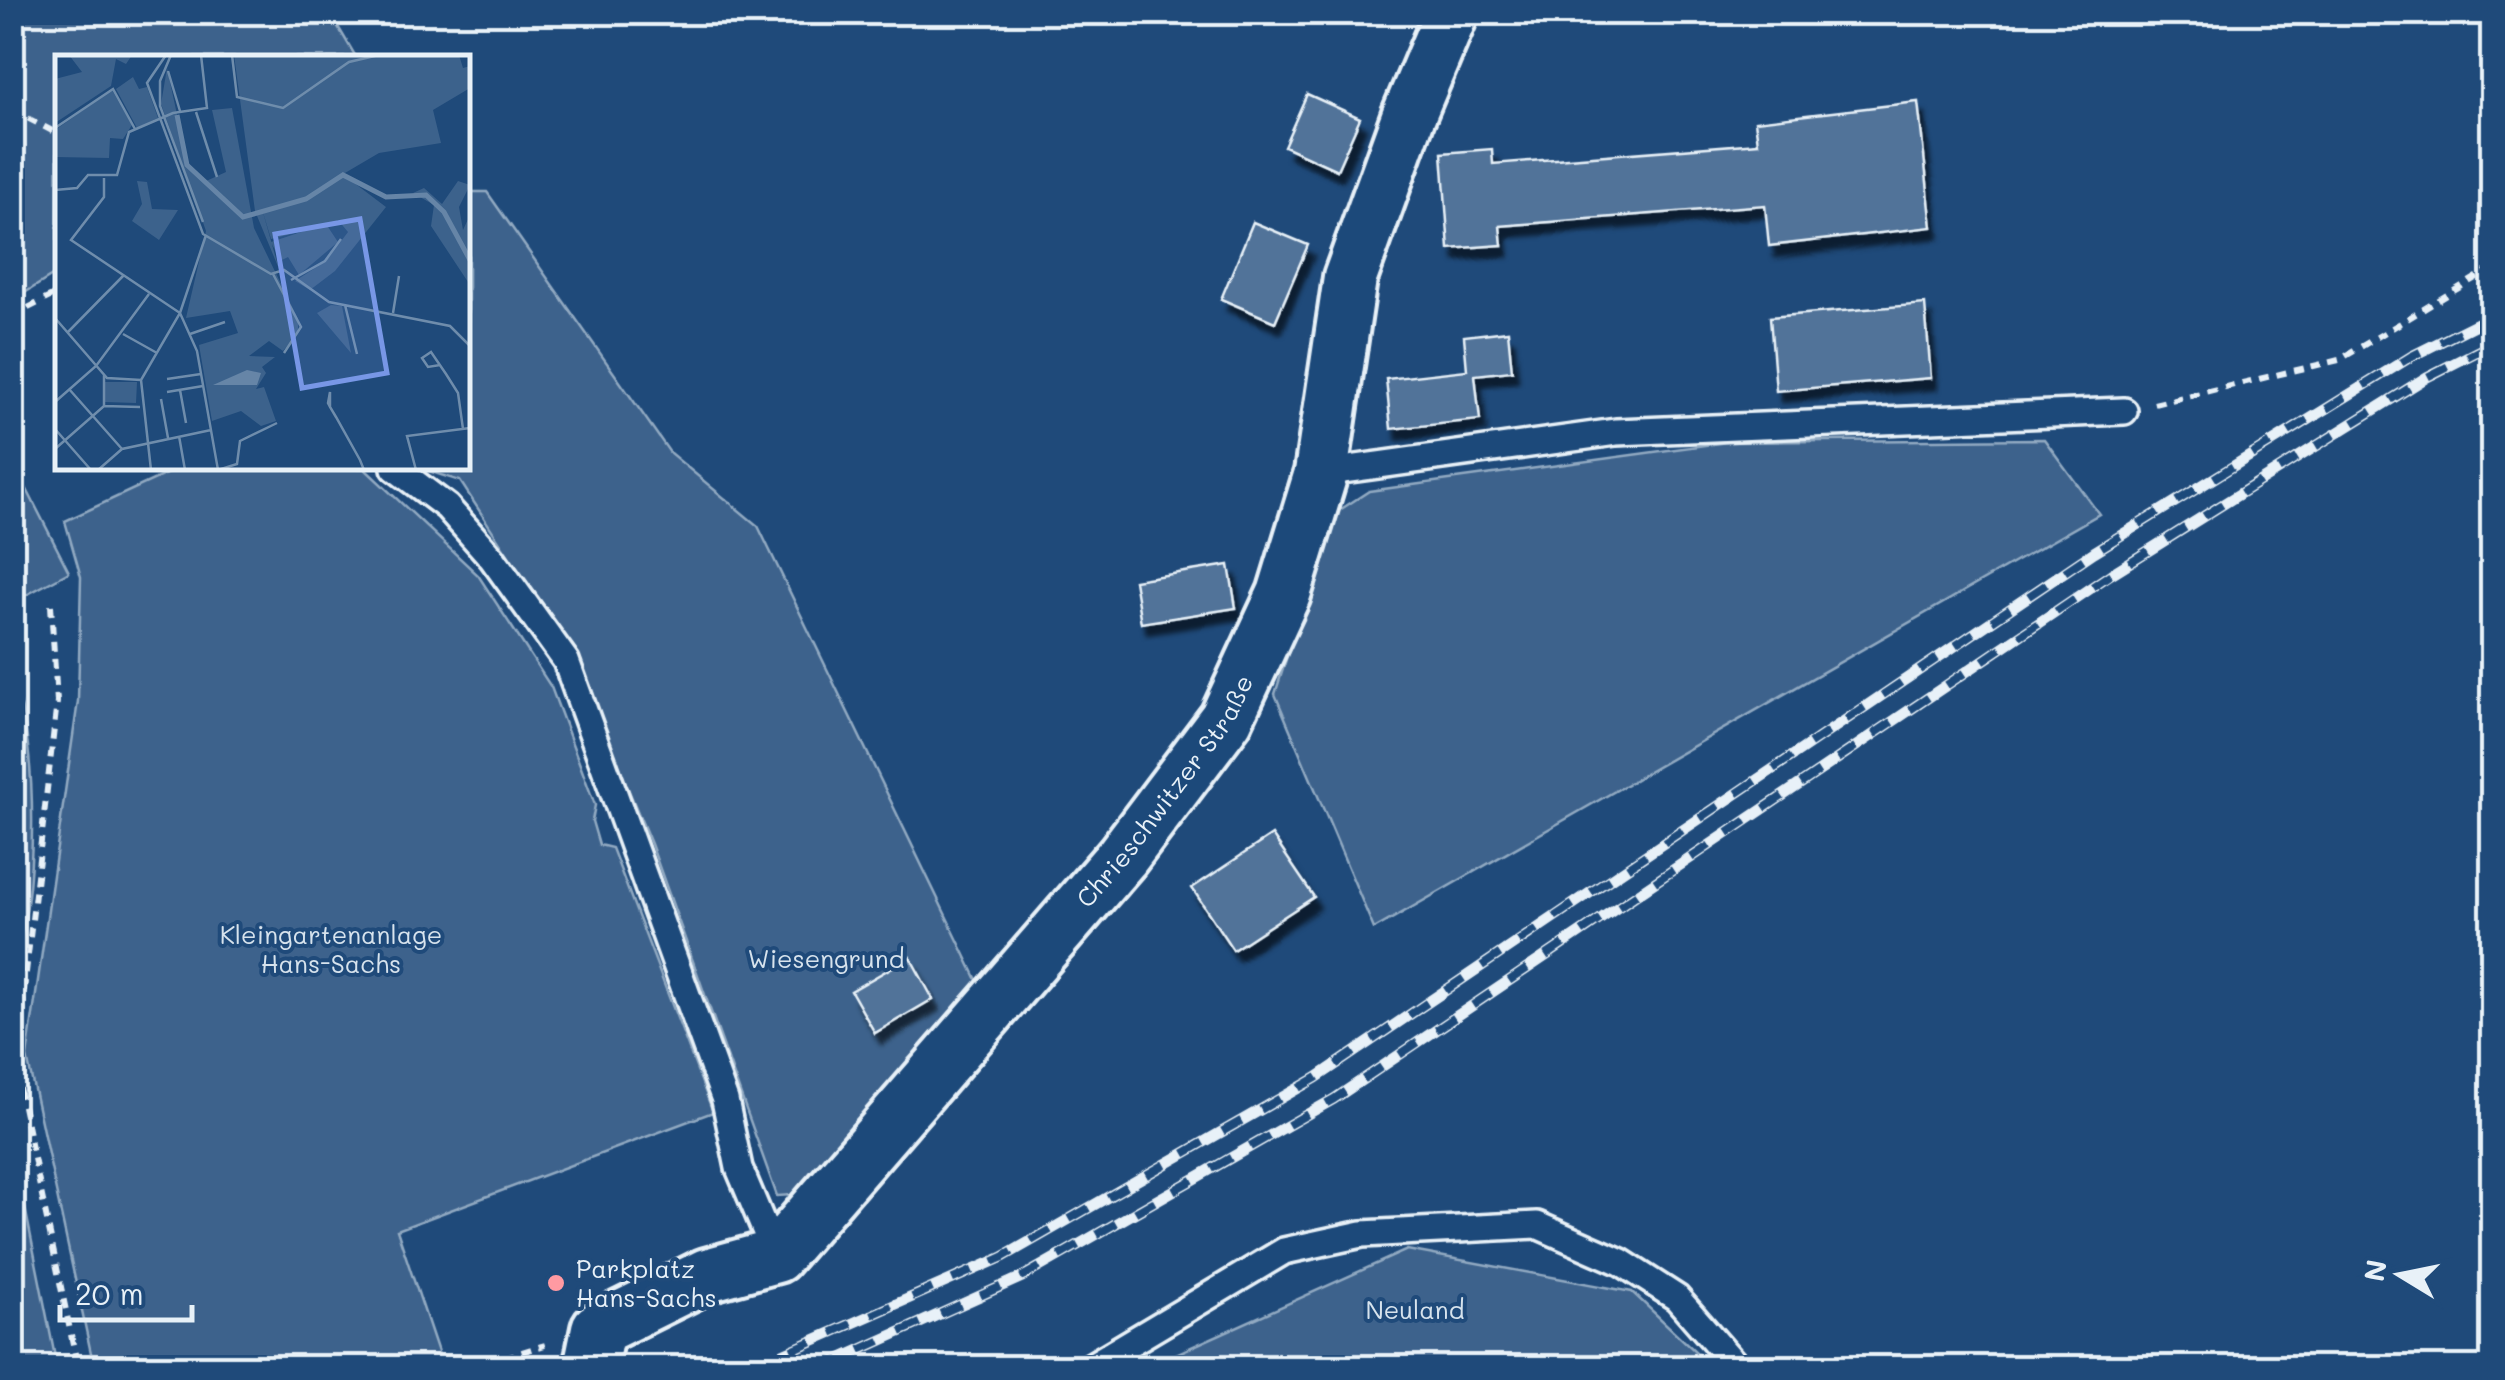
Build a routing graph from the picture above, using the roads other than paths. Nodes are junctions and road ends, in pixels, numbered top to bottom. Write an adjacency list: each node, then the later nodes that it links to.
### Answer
1 (1452, 12): 4 (street, Chrieschwitzer Straße)
2 (2124, 411): 4 (lane)
3 (397, 470): 5 (lane)
4 (1321, 474): 5 (street, Chrieschwitzer Straße)
5 (776, 1256): 6 (street)
6 (594, 1348)
7 (1088, 1368): 8 (lane)
8 (1738, 1368)

